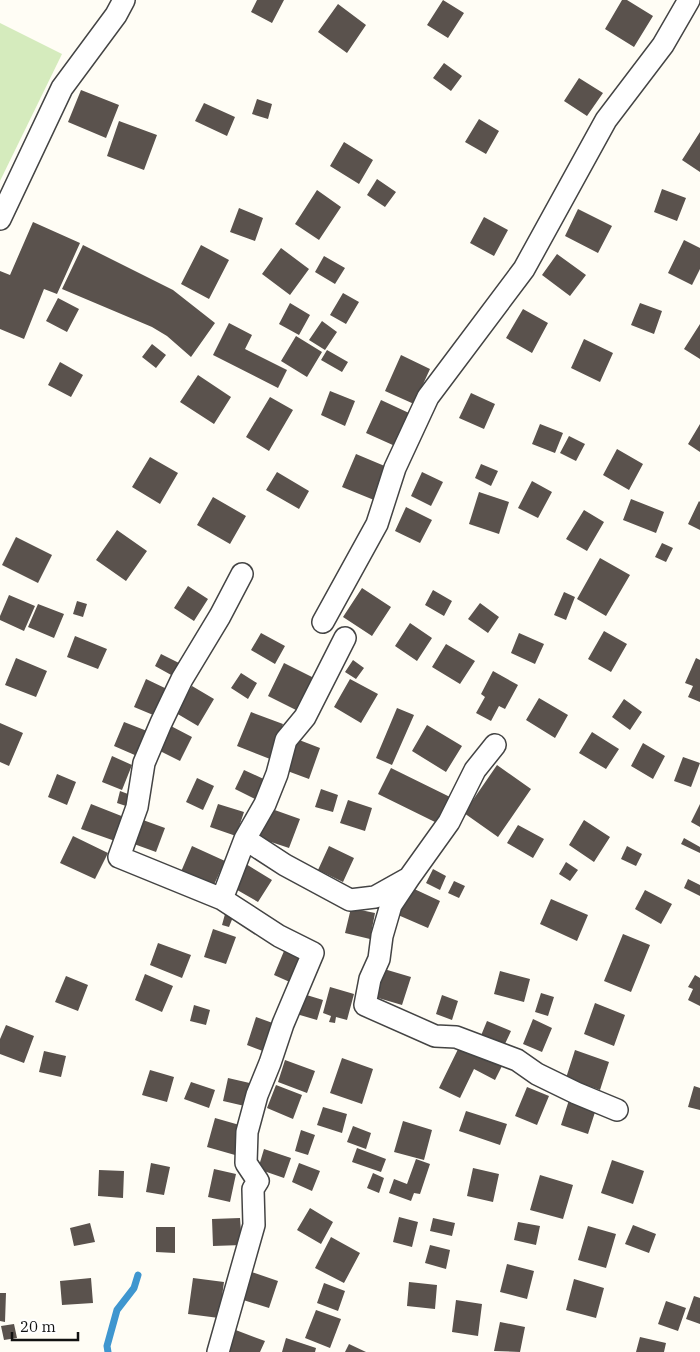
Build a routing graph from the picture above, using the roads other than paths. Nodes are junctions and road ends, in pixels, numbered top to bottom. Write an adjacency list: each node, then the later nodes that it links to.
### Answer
1 (124, 0): 3 (street)
2 (689, 0): 5 (street)
3 (0, 219)
4 (242, 574): 10 (street)
5 (323, 622)
6 (344, 638): 8 (street)
7 (495, 745): 9 (street)
8 (245, 839): 9 (street); 10 (street)
9 (409, 878): 11 (street)
10 (222, 899): 12 (street)
11 (617, 1110)
12 (218, 1352)

